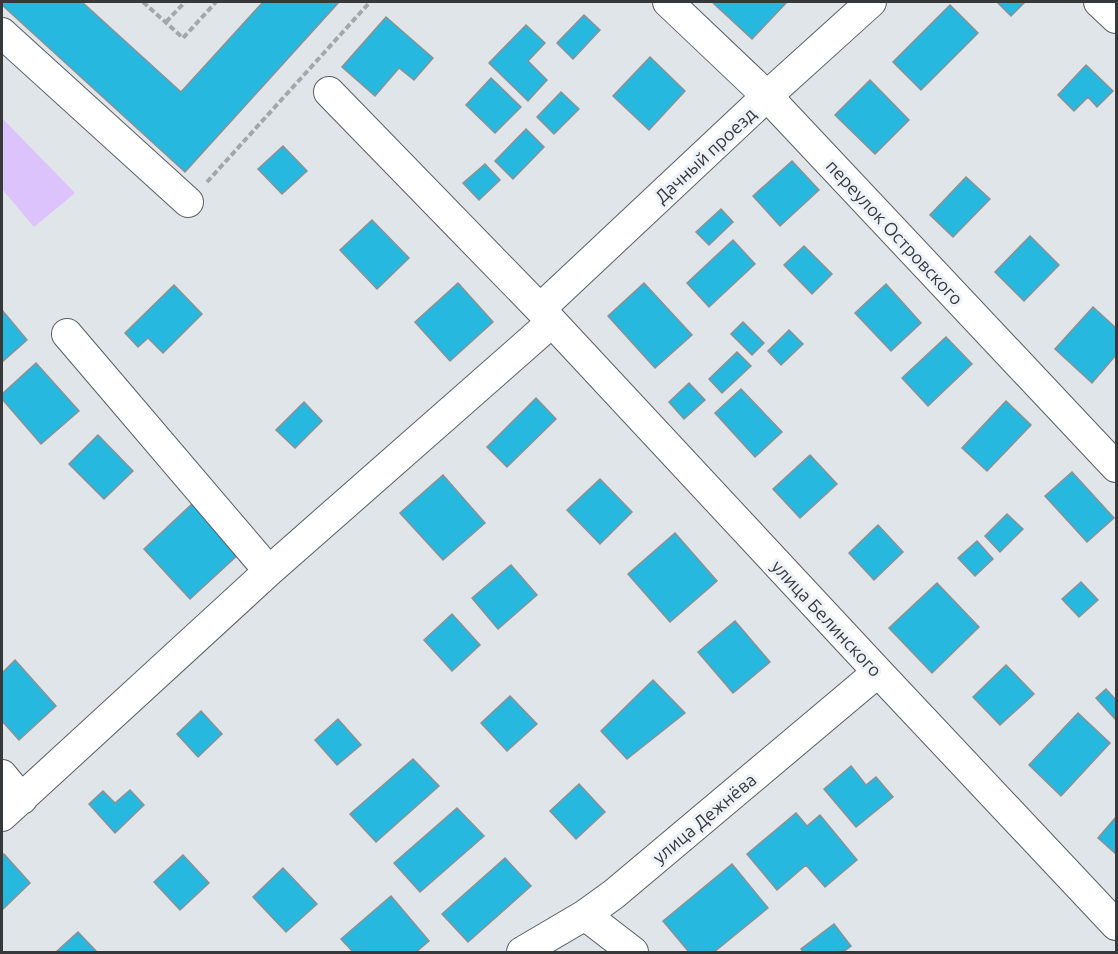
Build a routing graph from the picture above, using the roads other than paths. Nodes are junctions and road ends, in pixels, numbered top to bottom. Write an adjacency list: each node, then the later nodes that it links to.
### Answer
1 (668, 2): 7 (street, переулок Островского)
2 (871, 2): 7 (street, Дачный проезд)
3 (1099, 2): 4 (street)
4 (1116, 18)
5 (2, 33): 8 (street)
6 (329, 92): 9 (street, улица Белинского)
7 (767, 96): 9 (street, Дачный проезд); 11 (street, переулок Островского)
8 (188, 202)
9 (546, 316): 12 (street, Дачный проезд); 13 (street, улица Белинского)
10 (67, 334): 12 (street)
11 (1116, 467)
12 (269, 571): 15 (street, Дачный проезд)
13 (878, 672): 16 (street, улица Дежнёва); 17 (street, улица Белинского)
14 (2, 775): 15 (street)
15 (12, 807)
16 (585, 915): 18 (street, улица Дежнёва); 19 (street)
17 (1116, 925)
18 (522, 952)
19 (633, 952)

